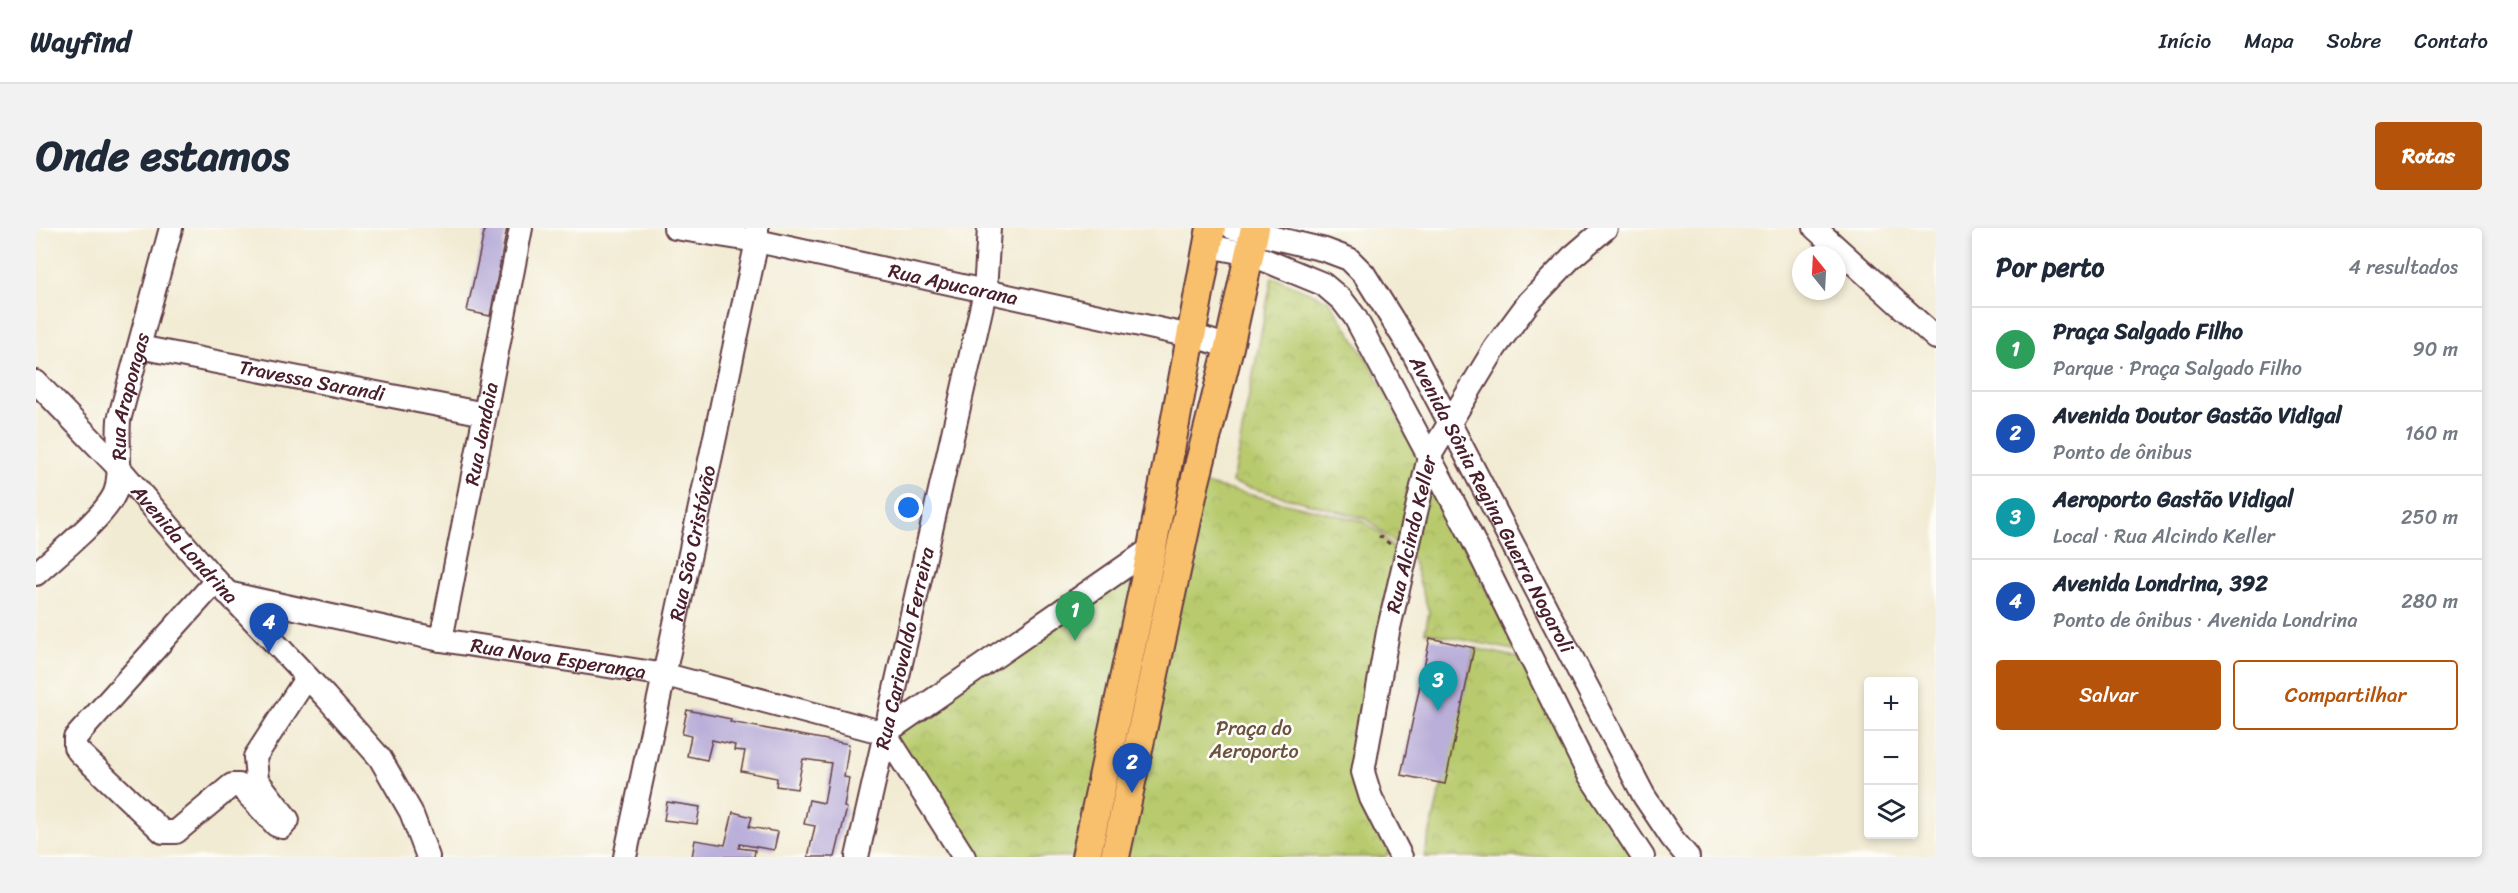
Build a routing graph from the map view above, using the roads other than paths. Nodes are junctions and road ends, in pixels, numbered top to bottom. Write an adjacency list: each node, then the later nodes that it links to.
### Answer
1 (171, 228): 13 (street, Rua Arapongas)
2 (521, 228): 16 (street, Rua Jandaia)
3 (675, 228): 8 (street, Rua Apucarana)
4 (989, 228): 10 (street, Rua Cariovaldo Ferreira)
5 (1606, 228): 17 (street, Rua Alcindo Keller)
6 (1815, 228): 12 (street)
7 (1250, 234): 9 (street, Avenida Sônia Regina Guerra Nogaroli); 14 (main road); 17 (street, Avenida Sônia Regina Guerra Nogaroli); 18 (street, Avenida Sônia Regina Guerra Nogaroli)
8 (757, 235): 10 (street, Rua Apucarana); 24 (street, Rua São Cristóvão)
9 (1210, 237): 11 (main road)
10 (985, 292): 11 (street, Rua Apucarana); 26 (street, Rua Cariovaldo Ferreira)
11 (1192, 337): 14 (street, Rua Apucarana); 20 (main road)
12 (1936, 338)
13 (139, 347): 16 (street, Travessa Sarandi); 19 (street, Rua Arapongas)
14 (1228, 347): 32 (main road)
15 (36, 382): 19 (street, Avenida Londrina)
16 (485, 414): 23 (street, Rua Jandaia)
17 (1450, 422): 18 (street, Rua Alcindo Keller); 35 (street, Avenida Sônia Regina Guerra Nogaroli)
18 (1429, 457): 33 (street, Rua Alcindo Keller); 34 (street, Avenida Sônia Regina Guerra Nogaroli)
19 (119, 468): 21 (street, Rua Arapongas); 22 (street, Avenida Londrina)
20 (1152, 548): 26 (street); 27 (main road)
21 (36, 574)
22 (222, 587): 23 (street, Rua Nova Esperança); 25 (street, Avenida Londrina); 25 (street)
23 (441, 640): 24 (street, Rua Nova Esperança)
24 (666, 675): 26 (street, Rua Nova Esperança); 29 (street, Rua São Cristóvão)
25 (307, 677): 28 (street, Avenida Londrina)
26 (885, 733): 30 (street, Rua Cariovaldo Ferreira); 31 (street)
27 (1089, 856)
28 (428, 857)
29 (625, 857)
30 (857, 857)
31 (964, 857)
32 (1114, 857)
33 (1401, 857)
34 (1643, 857)
35 (1688, 857)

